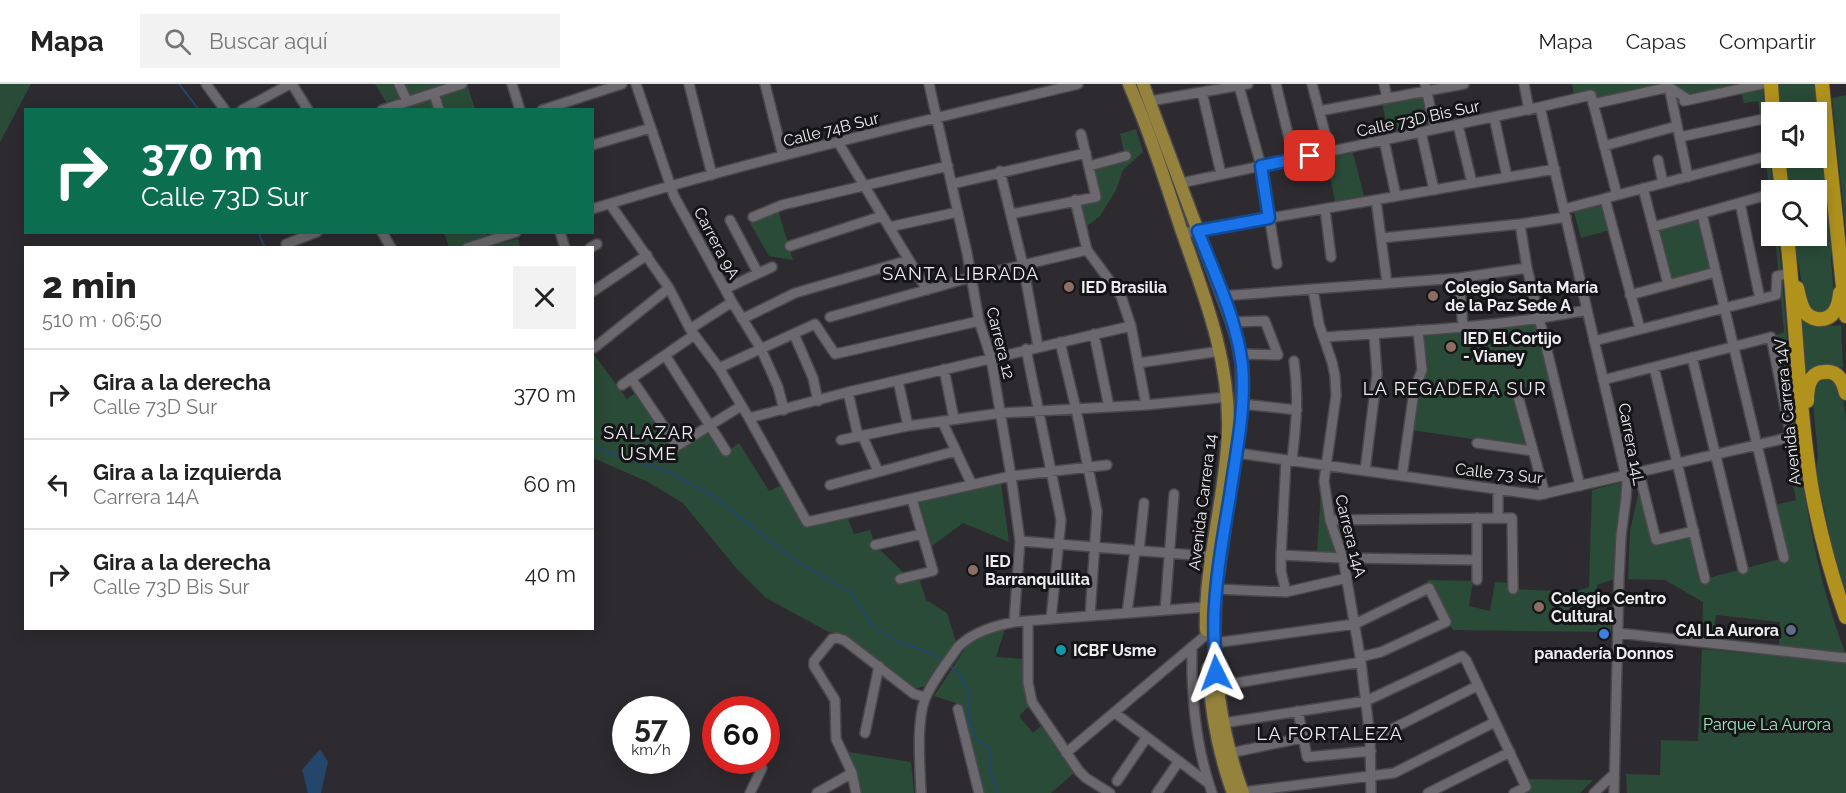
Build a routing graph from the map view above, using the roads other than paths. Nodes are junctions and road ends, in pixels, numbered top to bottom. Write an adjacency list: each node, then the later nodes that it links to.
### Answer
1 (291, 84): 36 (street); 37 (street)
2 (399, 84): 30 (street)
3 (462, 84): 26 (street)
4 (512, 84): 40 (street)
5 (622, 84): 41 (street)
6 (637, 84): 49 (street, Carrera 9A)
7 (689, 84): 71 (street)
8 (765, 84): 60 (street)
9 (929, 84): 45 (street, Carrera 12)
10 (1078, 84): 45 (street, Calle 74B Sur)
11 (1129, 84): 104 (main road, Avenida Carrera 14)
12 (1143, 84): 31 (main road, Avenida Carrera 14)
13 (1276, 84): 62 (street)
14 (1312, 84): 43 (street)
15 (1384, 84): 27 (street)
16 (1464, 84): 24 (street)
17 (1524, 84): 42 (street)
18 (1762, 84): 29 (street)
19 (1770, 84): 32 (highway)
20 (1822, 84): 115 (highway)
21 (209, 85): 35 (street)
22 (1243, 85): 25 (street); 67 (street)
23 (1669, 87): 28 (street, Calle 73D Bis Sur); 29 (street); 33 (street)
24 (1426, 88): 27 (street); 50 (street)
25 (1202, 92): 31 (street); 70 (street)
26 (434, 93): 30 (street); 39 (street)
27 (1387, 98): 43 (street)
28 (1592, 99): 34 (street, Calle 73D Bis Sur); 57 (street)
29 (1689, 100): 33 (street)
30 (407, 101): 38 (street)
31 (1150, 101): 74 (main road, Avenida Carrera 14)
32 (1769, 102)
33 (1672, 103): 48 (street)
34 (1540, 107): 42 (street, Calle 73D Bis Sur); 68 (street, Carrera 14L)
35 (224, 108)
36 (246, 108)
37 (307, 108)
38 (388, 108)
39 (438, 108)
40 (519, 108)
41 (548, 108)
42 (1529, 110): 44 (street, Calle 73D Bis Sur)
43 (1319, 111): 58 (street)
44 (1494, 117): 47 (street, Calle 73D Bis Sur); 72 (street)
45 (936, 118): 55 (street, Calle 74B Sur); 65 (street, Carrera 12)
46 (1761, 118): 53 (street)
47 (1458, 124): 50 (street, Calle 73D Bis Sur); 75 (street)
48 (1677, 126): 53 (street); 57 (street)
49 (651, 128): 56 (street); 78 (street, Carrera 9A)
50 (1435, 129): 51 (street, Calle 73D Bis Sur)
51 (1421, 132): 54 (street, Calle 73D Bis Sur); 81 (street)
52 (1081, 134): 59 (street)
53 (1680, 137): 73 (street)
54 (1384, 140): 58 (street, Calle 73D Bis Sur); 83 (street)
55 (838, 142): 60 (street, Calle 74B Sur); 79 (street)
56 (594, 144)
57 (1604, 146): 82 (street)
58 (1330, 152): 62 (street, Calle 73D Bis Sur)
59 (1086, 153): 66 (street); 69 (street)
60 (783, 156): 71 (street, Calle 74B Sur)
61 (1126, 156): 66 (street)
62 (1294, 159): 67 (street, Calle 73D Bis Sur)
63 (1658, 160): 76 (street)
64 (1761, 160): 73 (street)
65 (948, 166): 77 (street, Carrera 12); 79 (street)
66 (1089, 166): 86 (street)
67 (1261, 166): 70 (street, Calle 73D Bis Sur); 98 (street)
68 (1555, 169): 72 (street); 93 (street, Carrera 14L)
69 (1000, 171): 77 (street); 94 (street)
70 (1221, 174): 74 (street, Calle 73D Bis Sur)
71 (712, 175): 78 (street, Calle 74B Sur)
72 (1507, 177): 75 (street)
73 (1688, 177): 76 (street)
74 (1180, 183): 103 (main road, Avenida Carrera 14)
75 (1472, 183): 81 (street)
76 (1663, 183): 80 (street)
77 (952, 184): 92 (street, Carrera 12)
78 (670, 185): 89 (street, Calle 74B Sur); 130 (street, Carrera 9A)
79 (864, 185): 96 (street); 97 (street)
80 (1643, 188): 82 (street); 102 (street)
81 (1434, 190): 83 (street)
82 (1617, 195): 85 (street)
83 (1396, 196): 87 (street)
84 (1761, 197): 88 (street)
85 (1605, 199): 93 (street); 134 (street)
86 (1075, 200): 94 (street); 112 (street)
87 (1376, 200): 91 (street); 107 (street)
88 (1740, 203): 95 (street); 136 (street)
89 (610, 204): 90 (street, Calle 74B Sur); 114 (street)
90 (594, 208)
91 (1325, 209): 98 (street); 116 (street)
92 (958, 212): 101 (street); 125 (street, Carrera 12)
93 (1565, 213): 100 (street); 139 (street, Carrera 14L)
94 (1011, 214): 119 (street)
95 (1702, 214): 102 (street); 122 (street)
96 (882, 216): 101 (street); 110 (street)
97 (753, 217)
98 (1269, 218): 103 (street); 118 (street)
99 (730, 220): 123 (street)
100 (1520, 225): 107 (street); 121 (street)
101 (889, 227): 117 (street)
102 (1653, 227): 128 (street)
103 (1198, 231): 104 (street); 135 (main road, Avenida Carrera 14)
104 (1183, 233): 162 (main road, Avenida Carrera 14)
105 (312, 234): 108 (street)
106 (510, 234): 109 (street)
107 (1381, 238): 127 (street)
108 (285, 244)
109 (471, 246)
110 (790, 246)
111 (1788, 246): 113 (highway, Avenida Carrera 14V)
112 (1087, 250): 119 (street); 146 (street)
113 (1789, 254): 115 (highway); 124 (highway, Avenida Carrera 14V)
114 (646, 255): 129 (street); 133 (street)
115 (1840, 256): 140 (highway)
116 (1332, 257)
117 (909, 260): 132 (street); 143 (street)
118 (1277, 264)
119 (1023, 265): 125 (street); 157 (street)
120 (772, 267): 123 (street)
121 (1527, 268): 126 (street); 142 (street)
122 (1716, 272): 128 (street); 138 (street)
123 (758, 273): 130 (street)
124 (1791, 273): 136 (street); 195 (highway, Avenida Carrera 14V)
125 (972, 277): 132 (street); 144 (street, Carrera 12)
126 (1459, 278): 127 (street); 147 (street)
127 (1387, 283): 131 (street)
128 (1668, 284): 134 (street)
129 (669, 288): 150 (street); 159 (street)
130 (724, 289): 137 (street, Carrera 9A)
131 (1313, 289): 135 (street); 154 (street, Carrera 14A)
132 (927, 290): 141 (street)
133 (594, 291)
134 (1630, 295): 148 (street)
135 (1222, 296): 145 (main road, Avenida Carrera 14)
136 (1760, 299): 138 (street)
137 (732, 302): 143 (street, Carrera 9A); 150 (street)
138 (1724, 308): 148 (street); 158 (street)
139 (1587, 310): 142 (street); 155 (street, Carrera 14L)
140 (1846, 316)
141 (830, 317)
142 (1539, 319): 147 (street); 219 (street)
143 (742, 320): 160 (street, Carrera 9A)
144 (979, 321): 152 (street); 166 (street, Carrera 12)
145 (1232, 322): 163 (main road, Avenida Carrera 14); 163 (street)
146 (1131, 326): 153 (street); 168 (street)
147 (1463, 327): 149 (street)
148 (1640, 329): 155 (street)
149 (1418, 330): 151 (street); 216 (street)
150 (692, 332): 164 (street); 170 (street)
151 (1374, 333): 154 (street); 211 (street)
152 (794, 334): 160 (street); 180 (street)
153 (1094, 334): 156 (street); 184 (street)
154 (1324, 337): 208 (street, Carrera 14A)
155 (1594, 341): 173 (street, Carrera 14L)
156 (1060, 342): 157 (street); 185 (street)
157 (1038, 346): 161 (street)
158 (1733, 346): 165 (street); 199 (street); 199 (street, Calle 73 Sur)
159 (594, 348)
160 (761, 349): 170 (street); 186 (street, Carrera 9A)
161 (1026, 349): 166 (street); 188 (street)
162 (1221, 351): 168 (street); 179 (main road, Avenida Carrera 14)
163 (1240, 354): 181 (main road, Avenida Carrera 14)
164 (665, 355): 172 (street); 193 (street)
165 (1692, 357): 169 (street); 204 (street)
166 (992, 358): 171 (street); 189 (street, Carrera 12)
167 (1294, 361): 187 (street)
168 (1138, 363): 182 (street)
169 (1654, 367): 173 (street); 206 (street)
170 (719, 368): 183 (street)
171 (944, 369): 174 (street); 191 (street)
172 (632, 378): 175 (street); 193 (street)
173 (1603, 380): 214 (street, Carrera 14L)
174 (898, 381): 177 (street); 194 (street)
175 (622, 385)
176 (1516, 389): 202 (street)
177 (848, 392): 180 (street); 196 (street)
178 (1846, 393): 195 (highway)
179 (1227, 397): 182 (street); 237 (main road, Avenida Carrera 14)
180 (818, 401): 186 (street)
181 (1242, 404): 187 (street); 203 (main road, Avenida Carrera 14)
182 (1146, 405): 184 (street)
183 (741, 406): 190 (street); 193 (street)
184 (1109, 407): 185 (street)
185 (1076, 409): 188 (street); 209 (street)
186 (784, 410): 190 (street)
187 (1297, 410): 205 (street)
188 (1040, 411): 189 (street); 212 (street)
189 (1001, 413): 191 (street); 215 (street, Carrera 12)
190 (749, 418): 223 (street)
191 (954, 419): 192 (street)
192 (942, 421): 194 (street); 201 (street)
193 (709, 426): 200 (street)
194 (908, 426): 196 (street)
195 (1805, 434): 253 (highway, Avenida Carrera 14V)
196 (860, 436): 197 (street); 210 (street)
197 (841, 440)
198 (1477, 443): 202 (street)
199 (1757, 445): 204 (street, Calle 73 Sur); 239 (street)
200 (726, 451)
201 (956, 451): 210 (street); 218 (street)
202 (1533, 451): 222 (street)
203 (1237, 453): 205 (street, Calle 73 Sur); 237 (main road, Avenida Carrera 14)
204 (1716, 454): 206 (street, Calle 73 Sur); 241 (street)
205 (1289, 460): 208 (street, Calle 73 Sur); 236 (street)
206 (1678, 463): 213 (street, Calle 73 Sur); 228 (street)
207 (1107, 465): 209 (street)
208 (1325, 465): 211 (street, Calle 73 Sur); 227 (street, Carrera 14A)
209 (1087, 467): 212 (street); 233 (street)
210 (878, 471): 217 (street)
211 (1365, 471): 216 (street, Calle 73 Sur)
212 (1052, 472): 215 (street); 231 (street)
213 (1639, 472): 214 (street, Calle 73 Sur); 228 (street)
214 (1625, 475): 219 (street, Calle 73 Sur); 258 (street, Carrera 14L)
215 (1011, 476): 218 (street); 230 (street, Carrera 12)
216 (1402, 476): 220 (street, Calle 73 Sur)
217 (830, 485)
218 (972, 485): 223 (street)
219 (1580, 486): 222 (street, Calle 73 Sur)
220 (1498, 489): 222 (street, Calle 73 Sur); 226 (street)
221 (1174, 494): 235 (street)
222 (1545, 494)
223 (912, 499): 229 (street)
224 (1144, 503): 234 (street)
225 (1477, 518): 226 (street); 227 (street); 240 (street)
226 (1498, 518): 247 (street)
227 (1330, 520): 238 (street, Carrera 14A)
228 (1694, 531): 244 (street)
229 (922, 534): 232 (street); 243 (street)
230 (1020, 541): 231 (street); 256 (street, Carrera 12)
231 (1059, 544): 233 (street); 254 (street)
232 (875, 545)
233 (1095, 547): 234 (street); 252 (street)
234 (1137, 551): 235 (street); 251 (street)
235 (1170, 553): 237 (street); 250 (street)
236 (1281, 555): 238 (street); 248 (street)
237 (1216, 557): 246 (main road, Avenida Carrera 14); 249 (main road, Avenida Carrera 14)
238 (1343, 558): 240 (street); 242 (street, Carrera 14A)
239 (1784, 558)
240 (1477, 560): 245 (street)
241 (1743, 569)
242 (1347, 578): 248 (street); 257 (street, Carrera 14A)
243 (900, 579)
244 (1705, 579)
245 (1477, 580)
246 (1216, 589): 248 (street); 259 (main road, Avenida Carrera 14)
247 (1513, 589)
248 (1286, 592)
249 (1206, 607): 250 (street); 259 (main road, Avenida Carrera 14)
250 (1165, 610): 251 (street)
251 (1127, 613): 252 (street)
252 (1090, 616): 254 (street)
253 (1846, 617)
254 (1051, 619): 255 (street)
255 (1028, 621): 256 (street); 279 (street)
256 (1014, 622): 266 (street)
257 (1355, 624): 259 (street); 262 (street, Carrera 14A); 262 (street)
258 (1618, 633): 261 (street); 284 (street, Carrera 14L)
259 (1210, 639): 260 (street); 264 (main road, Avenida Carrera 14); 295 (main road, Avenida Carrera 14)
260 (1192, 647): 270 (street); 287 (street)
261 (1846, 658)
262 (1360, 659): 264 (street); 267 (street, Carrera 14A)
263 (879, 666): 266 (street); 273 (street); 282 (street)
264 (1218, 686): 272 (main road, Avenida Carrera 14)
265 (1477, 686): 267 (street); 271 (street); 276 (street)
266 (925, 697): 291 (street)
267 (1366, 700): 269 (street); 276 (street, Carrera 14A)
268 (958, 709): 292 (street)
269 (1298, 711): 272 (street); 275 (street)
270 (1115, 712): 274 (street); 279 (street)
271 (1495, 722): 278 (street); 285 (street)
272 (1223, 723): 280 (main road, Avenida Carrera 14)
273 (865, 733)
274 (1147, 737): 281 (street); 286 (street)
275 (1302, 738): 277 (street); 280 (street)
276 (1370, 738): 277 (street, Carrera 14A)
277 (1371, 751): 285 (street, Carrera 14A)
278 (1510, 752): 298 (street); 299 (street)
279 (1066, 753): 293 (street)
280 (1230, 753): 296 (main road, Avenida Carrera 14)
281 (1179, 761): 287 (street); 294 (street)
282 (852, 773): 289 (street); 290 (street)
283 (760, 774): 288 (street)
284 (1614, 774): 300 (street); 301 (street, Carrera 14L)
285 (1372, 776): 296 (street); 297 (street, Carrera 14A)
286 (1117, 781)
287 (1211, 790)
288 (753, 792)
289 (817, 793)
290 (856, 793)
291 (921, 793)
292 (979, 793)
293 (1110, 793)
294 (1157, 793)
295 (1233, 793)
296 (1242, 793)
297 (1371, 793)
298 (1428, 793)
299 (1515, 793)
300 (1594, 793)
301 (1614, 793)

